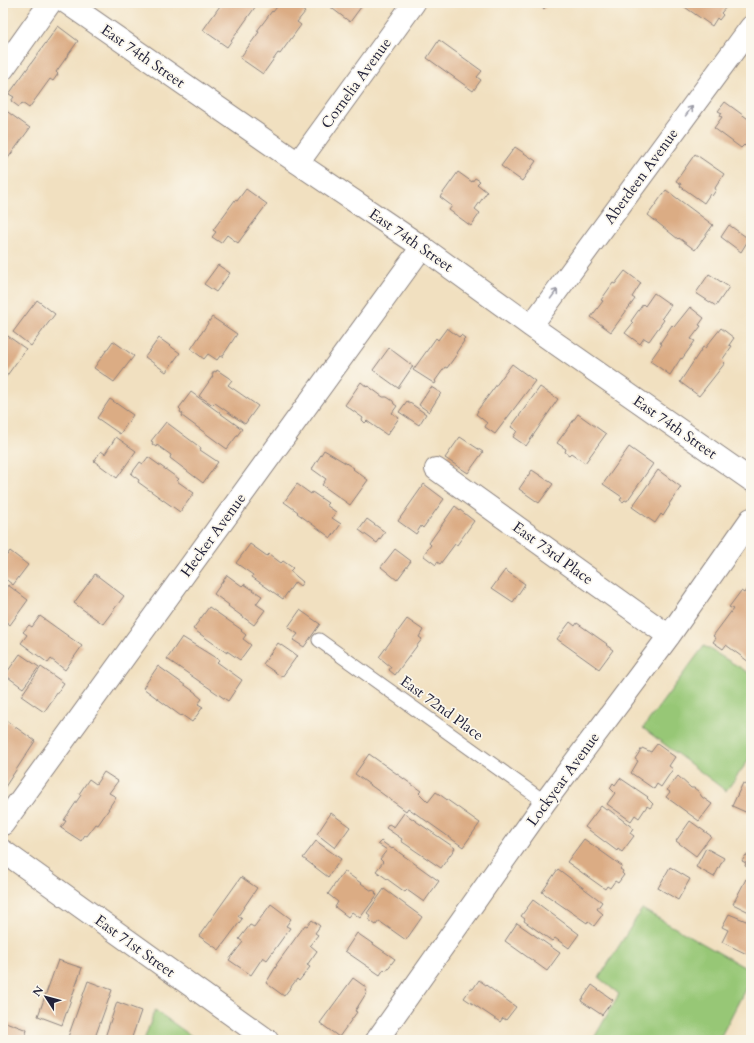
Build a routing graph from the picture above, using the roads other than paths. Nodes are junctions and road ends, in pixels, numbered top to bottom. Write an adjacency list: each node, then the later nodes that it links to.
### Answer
1 (50, 3): 5 (street)
2 (414, 3): 6 (street, Cornelia Avenue)
3 (79, 7): 6 (street, East 74th Street)
4 (751, 27): 8 (street, Aberdeen Avenue, one-way to 4)
5 (3, 69)
6 (298, 162): 7 (street, East 74th Street)
7 (422, 247): 8 (street, East 74th Street); 15 (street, Hecker Avenue)
8 (531, 326): 10 (street, East 74th Street)
9 (436, 469): 12 (street, East 73rd Place)
10 (751, 480)
11 (751, 519): 12 (street, Lockyear Avenue)
12 (669, 636): 14 (street, Lockyear Avenue)
13 (319, 640): 14 (lane, East 72nd Place)
14 (545, 802): 18 (street, Lockyear Avenue)
15 (3, 824)
16 (4, 855): 17 (street, East 71st Street)
17 (266, 1040)
18 (377, 1040)

